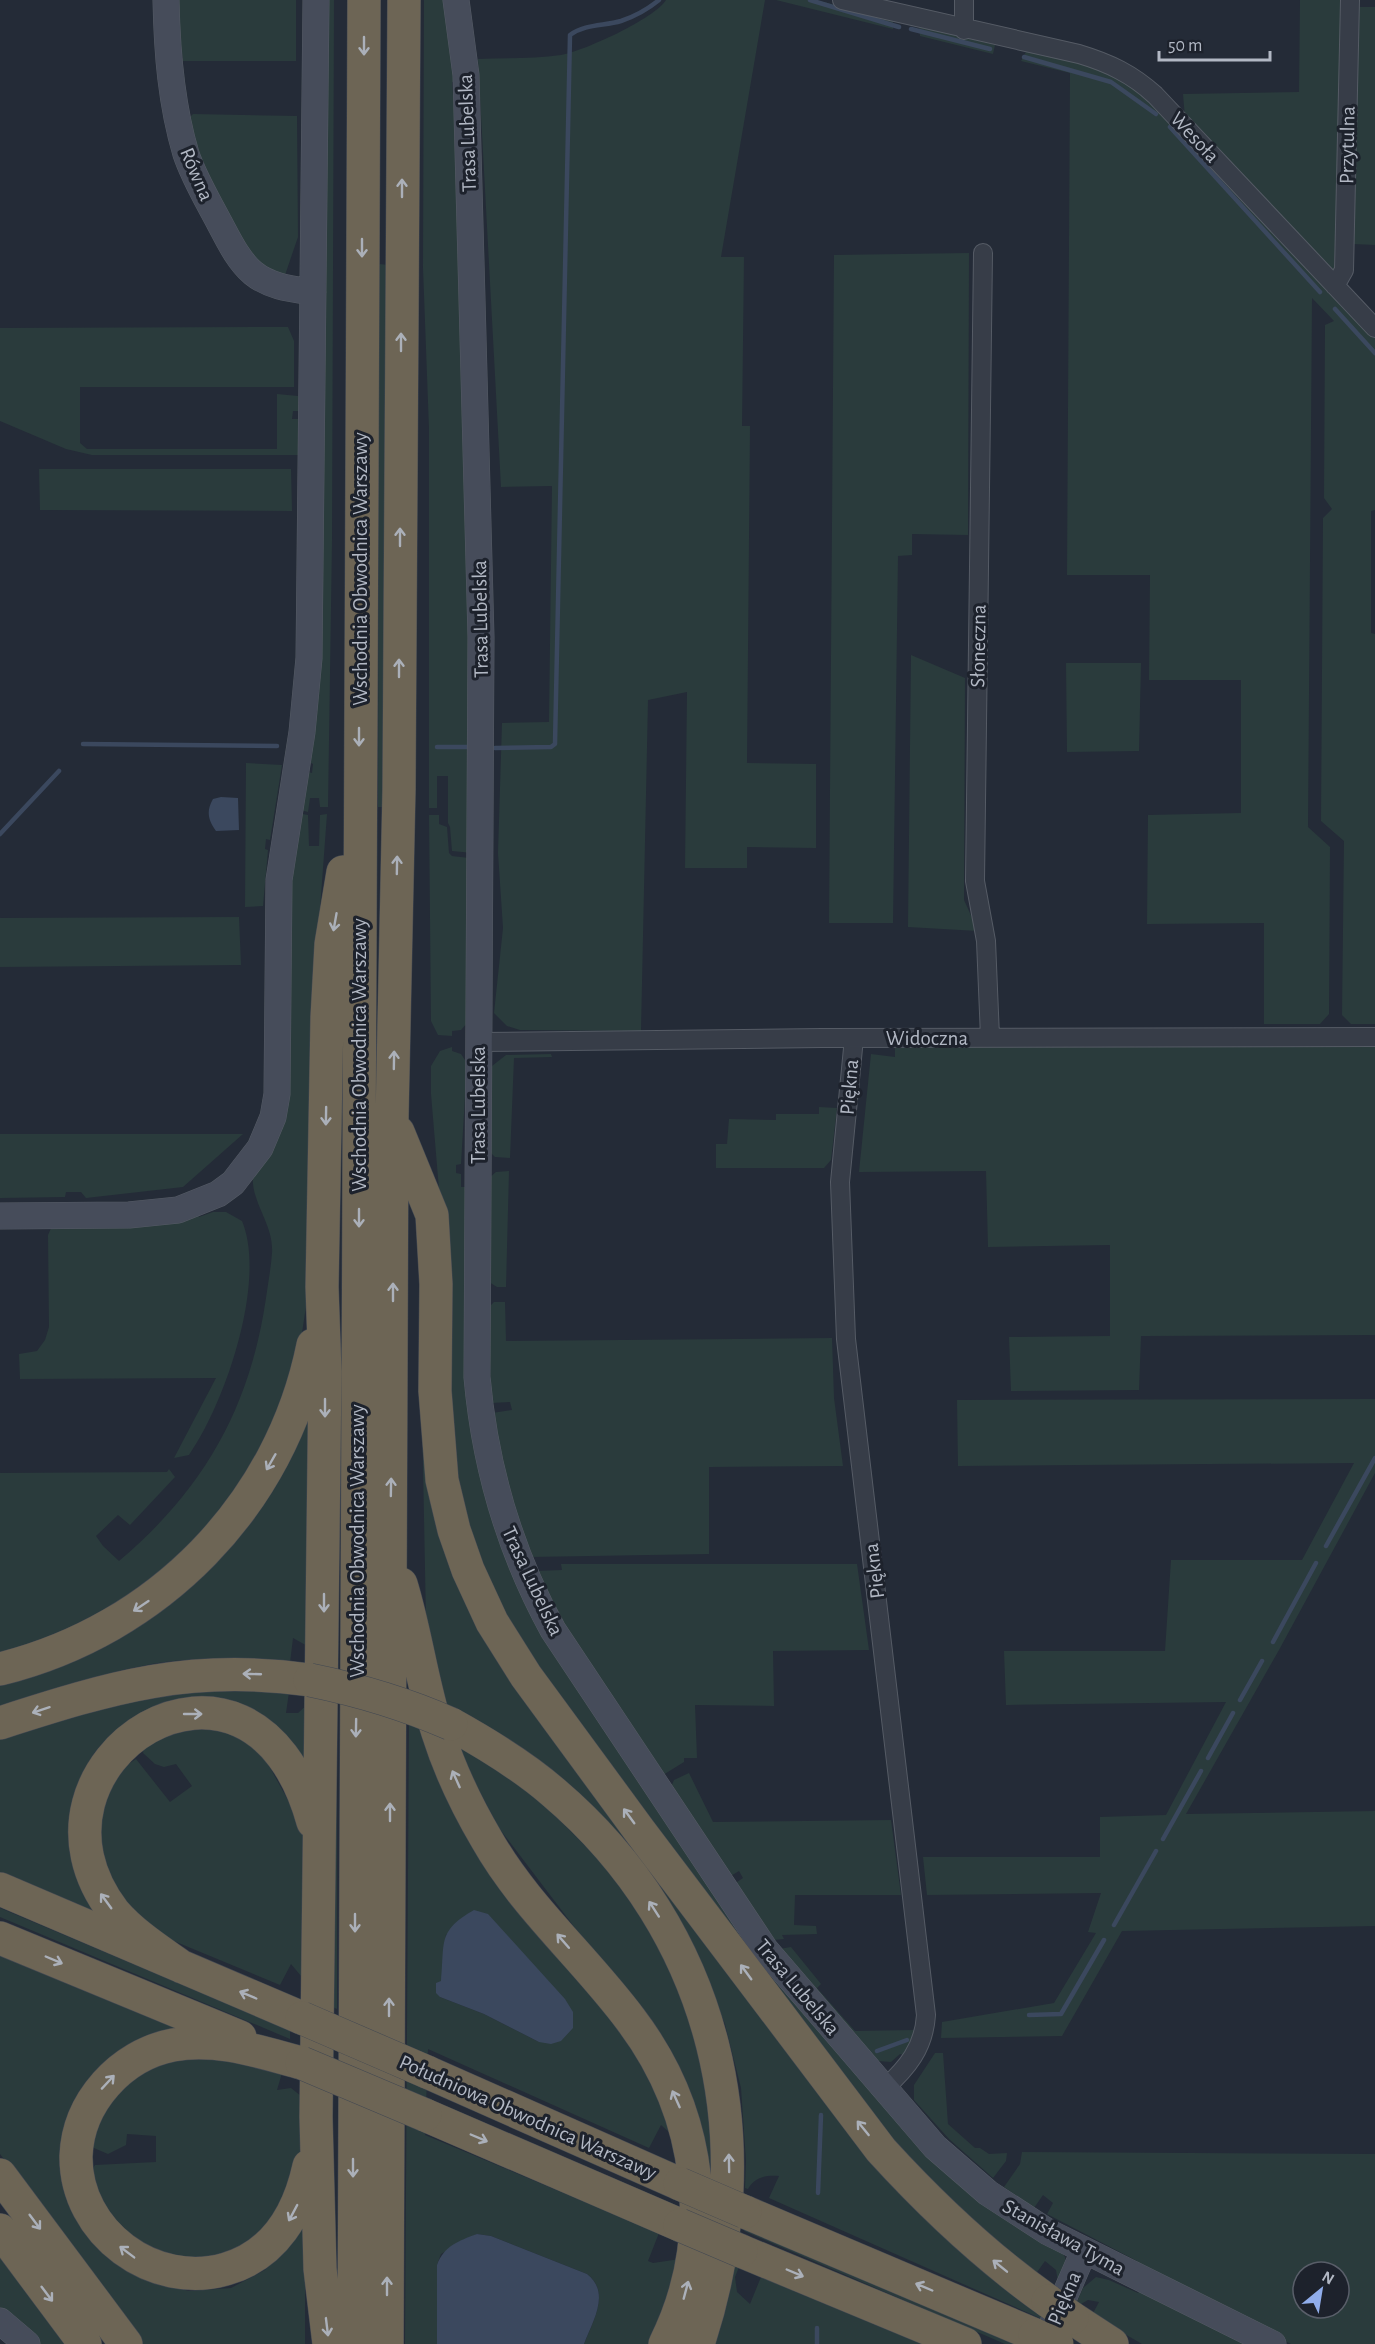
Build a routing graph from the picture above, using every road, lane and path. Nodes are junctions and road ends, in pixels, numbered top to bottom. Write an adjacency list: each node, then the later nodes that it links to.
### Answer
1 (166, 0): 12 (street, Równa)
2 (315, 0): 12 (street)
3 (364, 0): 14 (highway, Wschodnia Obwodnica Warszawy, one-way to 14)
4 (404, 0): 19 (highway, Wschodnia Obwodnica Warszawy, one-way to 4)
5 (456, 0): 18 (street, Trasa Lubelska)
6 (842, 0): 9 (street, Wesoła)
7 (964, 0): 9 (street)
8 (1350, 0): 11 (street, Przytulna)
9 (964, 30): 11 (street, Wesoła)
10 (983, 253): 15 (street, Słoneczna)
11 (1335, 286): 13 (street, Wesoła)
12 (313, 292): 20 (street)
13 (1375, 328)
14 (359, 781): 21 (highway, one-way to 21); 41 (highway, Wschodnia Obwodnica Warszawy, one-way to 41)
15 (990, 1037): 16 (street, Widoczna); 17 (street, Widoczna)
16 (1375, 1037)
17 (854, 1038): 18 (street, Widoczna); 30 (street, Piękna)
18 (479, 1042): 30 (street, Trasa Lubelska)
19 (393, 1118): 22 (highway, Wschodnia Obwodnica Warszawy, one-way to 19); 36 (highway, one-way to 19)
20 (0, 1216)
21 (322, 1287): 23 (highway, one-way to 23); 25 (highway, one-way to 25)
22 (390, 1545): 42 (highway, Wschodnia Obwodnica Warszawy, one-way to 22); 43 (highway, one-way to 22)
23 (0, 1669)
24 (0, 1723): 44 (highway, one-way to 24, bridge)
25 (319, 1855): 28 (highway, one-way to 25); 31 (highway)
26 (0, 1888): 28 (highway, Południowa Obwodnica Warszawy)
27 (0, 1938): 29 (highway, Południowa Obwodnica Warszawy, one-way to 29)
28 (182, 1967): 36 (highway, Południowa Obwodnica Warszawy, one-way to 28, bridge)
29 (302, 2062): 31 (highway, one-way to 29); 45 (highway, Południowa Obwodnica Warszawy, one-way to 45, bridge)
30 (884, 2089): 34 (street, Stanisława Tyma)
31 (316, 2116): 40 (highway, one-way to 40)
32 (0, 2175): 39 (highway, one-way to 39)
33 (0, 2230): 38 (highway, one-way to 38)
34 (1084, 2251): 36 (street, Piękna); 47 (street, Stanisława Tyma)
35 (0, 2321): 37 (street)
36 (1051, 2328): 46 (highway)
37 (27, 2344)
38 (85, 2344)
39 (126, 2344)
40 (329, 2344)
41 (354, 2344)
42 (387, 2344)
43 (665, 2344)
44 (698, 2344)
45 (965, 2344)
46 (1112, 2344)
47 (1273, 2344)

